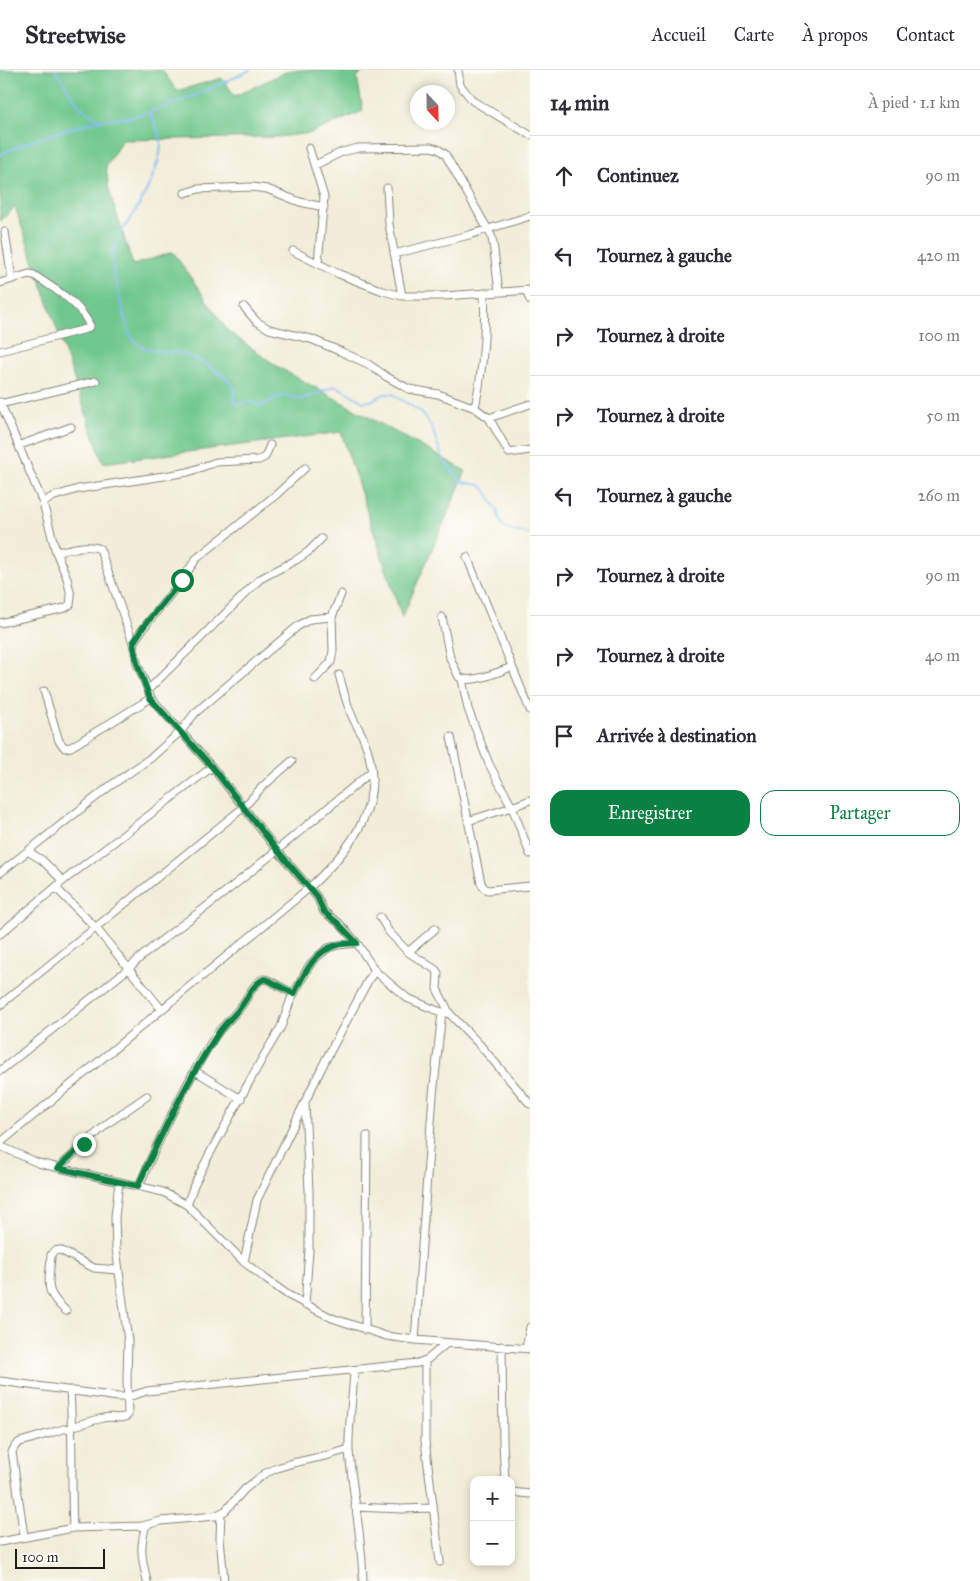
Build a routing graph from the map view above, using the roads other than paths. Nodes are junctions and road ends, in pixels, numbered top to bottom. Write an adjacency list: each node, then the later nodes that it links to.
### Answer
1 (458, 70): 2 (street)
2 (530, 135)
3 (309, 148): 4 (street)
4 (315, 164): 7 (street); 9 (street)
5 (387, 188): 12 (street)
6 (185, 193): 7 (street)
7 (324, 207): 13 (street)
8 (530, 216): 9 (street)
9 (488, 228): 12 (street); 17 (street)
10 (5, 232): 14 (street)
11 (293, 251): 13 (street)
12 (394, 254): 19 (street)
13 (318, 263): 19 (street)
14 (12, 278): 15 (street); 22 (street)
15 (0, 283)
16 (528, 290): 17 (street); 20 (street)
17 (499, 292): 18 (street)
18 (484, 294): 19 (street); 26 (street)
19 (402, 296)
20 (530, 300)
21 (244, 307): 26 (street)
22 (0, 351)
23 (96, 381): 24 (street)
24 (0, 403): 30 (street)
25 (530, 404): 27 (street)
26 (475, 408): 27 (street)
27 (489, 418): 31 (street)
28 (71, 428): 30 (street)
29 (270, 445): 33 (street)
30 (20, 446): 33 (street)
31 (530, 450)
32 (305, 468): 41 (street)
33 (43, 503): 35 (street)
34 (321, 539): 46 (street)
35 (56, 552): 40 (street); 41 (street)
36 (467, 557): 42 (street)
37 (341, 594): 38 (street)
38 (332, 617): 44 (street); 50 (street)
39 (442, 617): 45 (street)
40 (0, 623)
41 (133, 643): 46 (street)
42 (512, 667): 45 (street); 49 (street)
43 (339, 675): 54 (street)
44 (316, 679)
45 (462, 679): 57 (street)
46 (148, 690): 48 (street)
47 (44, 691): 48 (street)
48 (150, 698): 50 (street)
49 (530, 710)
50 (181, 731): 53 (street); 60 (street)
51 (451, 737): 58 (street)
52 (292, 762): 56 (street)
53 (212, 767): 56 (street); 63 (street)
54 (371, 772): 59 (street); 66 (street)
55 (530, 800): 57 (street)
56 (244, 806): 59 (street); 68 (street)
57 (512, 808): 58 (street); 61 (street)
58 (468, 821): 64 (street)
59 (277, 850): 66 (street); 73 (street)
60 (28, 852): 62 (street); 63 (street)
61 (530, 854)
62 (0, 874)
63 (63, 881): 65 (street)
64 (530, 886)
65 (56, 888): 68 (street); 70 (street)
66 (310, 888): 71 (street); 77 (street)
67 (380, 917): 72 (street)
68 (96, 928): 73 (street); 76 (street)
69 (435, 929): 72 (street)
70 (0, 934)
71 (357, 943): 74 (street); 75 (street)
72 (408, 952): 79 (street)
73 (128, 969): 77 (street); 80 (street)
74 (375, 971): 78 (street); 84 (street)
75 (294, 994): 81 (street); 83 (street)
76 (0, 1005)
77 (162, 1010): 87 (street)
78 (442, 1012): 79 (street); 98 (street)
79 (450, 1014): 85 (street)
80 (0, 1071)
81 (196, 1071): 83 (street); 90 (street)
82 (147, 1096): 88 (street)
83 (240, 1099): 91 (street)
84 (305, 1101): 92 (street); 94 (street)
85 (530, 1104)
86 (366, 1136): 97 (street)
87 (0, 1144): 88 (street)
88 (58, 1168): 89 (street)
89 (119, 1182): 90 (street); 93 (street)
90 (138, 1186): 91 (street)
91 (186, 1205): 92 (street)
92 (244, 1262): 94 (street)
93 (118, 1270): 95 (street); 106 (street)
94 (305, 1305): 97 (street)
95 (66, 1311)
96 (530, 1327): 101 (street)
97 (365, 1330): 98 (street)
98 (415, 1340): 99 (street)
99 (447, 1343): 100 (street); 102 (street)
100 (502, 1346): 101 (street); 109 (street)
101 (528, 1348)
102 (424, 1361): 103 (street); 113 (street)
103 (354, 1371): 106 (street); 108 (street)
104 (0, 1381): 105 (street)
105 (70, 1390): 106 (street); 107 (street)
106 (128, 1397): 107 (street)
107 (72, 1428): 116 (street); 117 (street)
108 (349, 1449): 112 (street); 114 (street)
109 (505, 1476)
110 (515, 1492): 111 (street)
111 (530, 1494)
112 (355, 1507): 113 (street); 122 (street)
113 (432, 1508): 119 (street)
114 (221, 1513): 115 (street); 121 (street)
115 (146, 1525): 116 (street); 120 (street)
116 (73, 1528): 117 (street)
117 (24, 1536): 118 (street)
118 (0, 1542)
119 (440, 1562)
120 (147, 1581)
121 (224, 1581)
122 (363, 1581)

